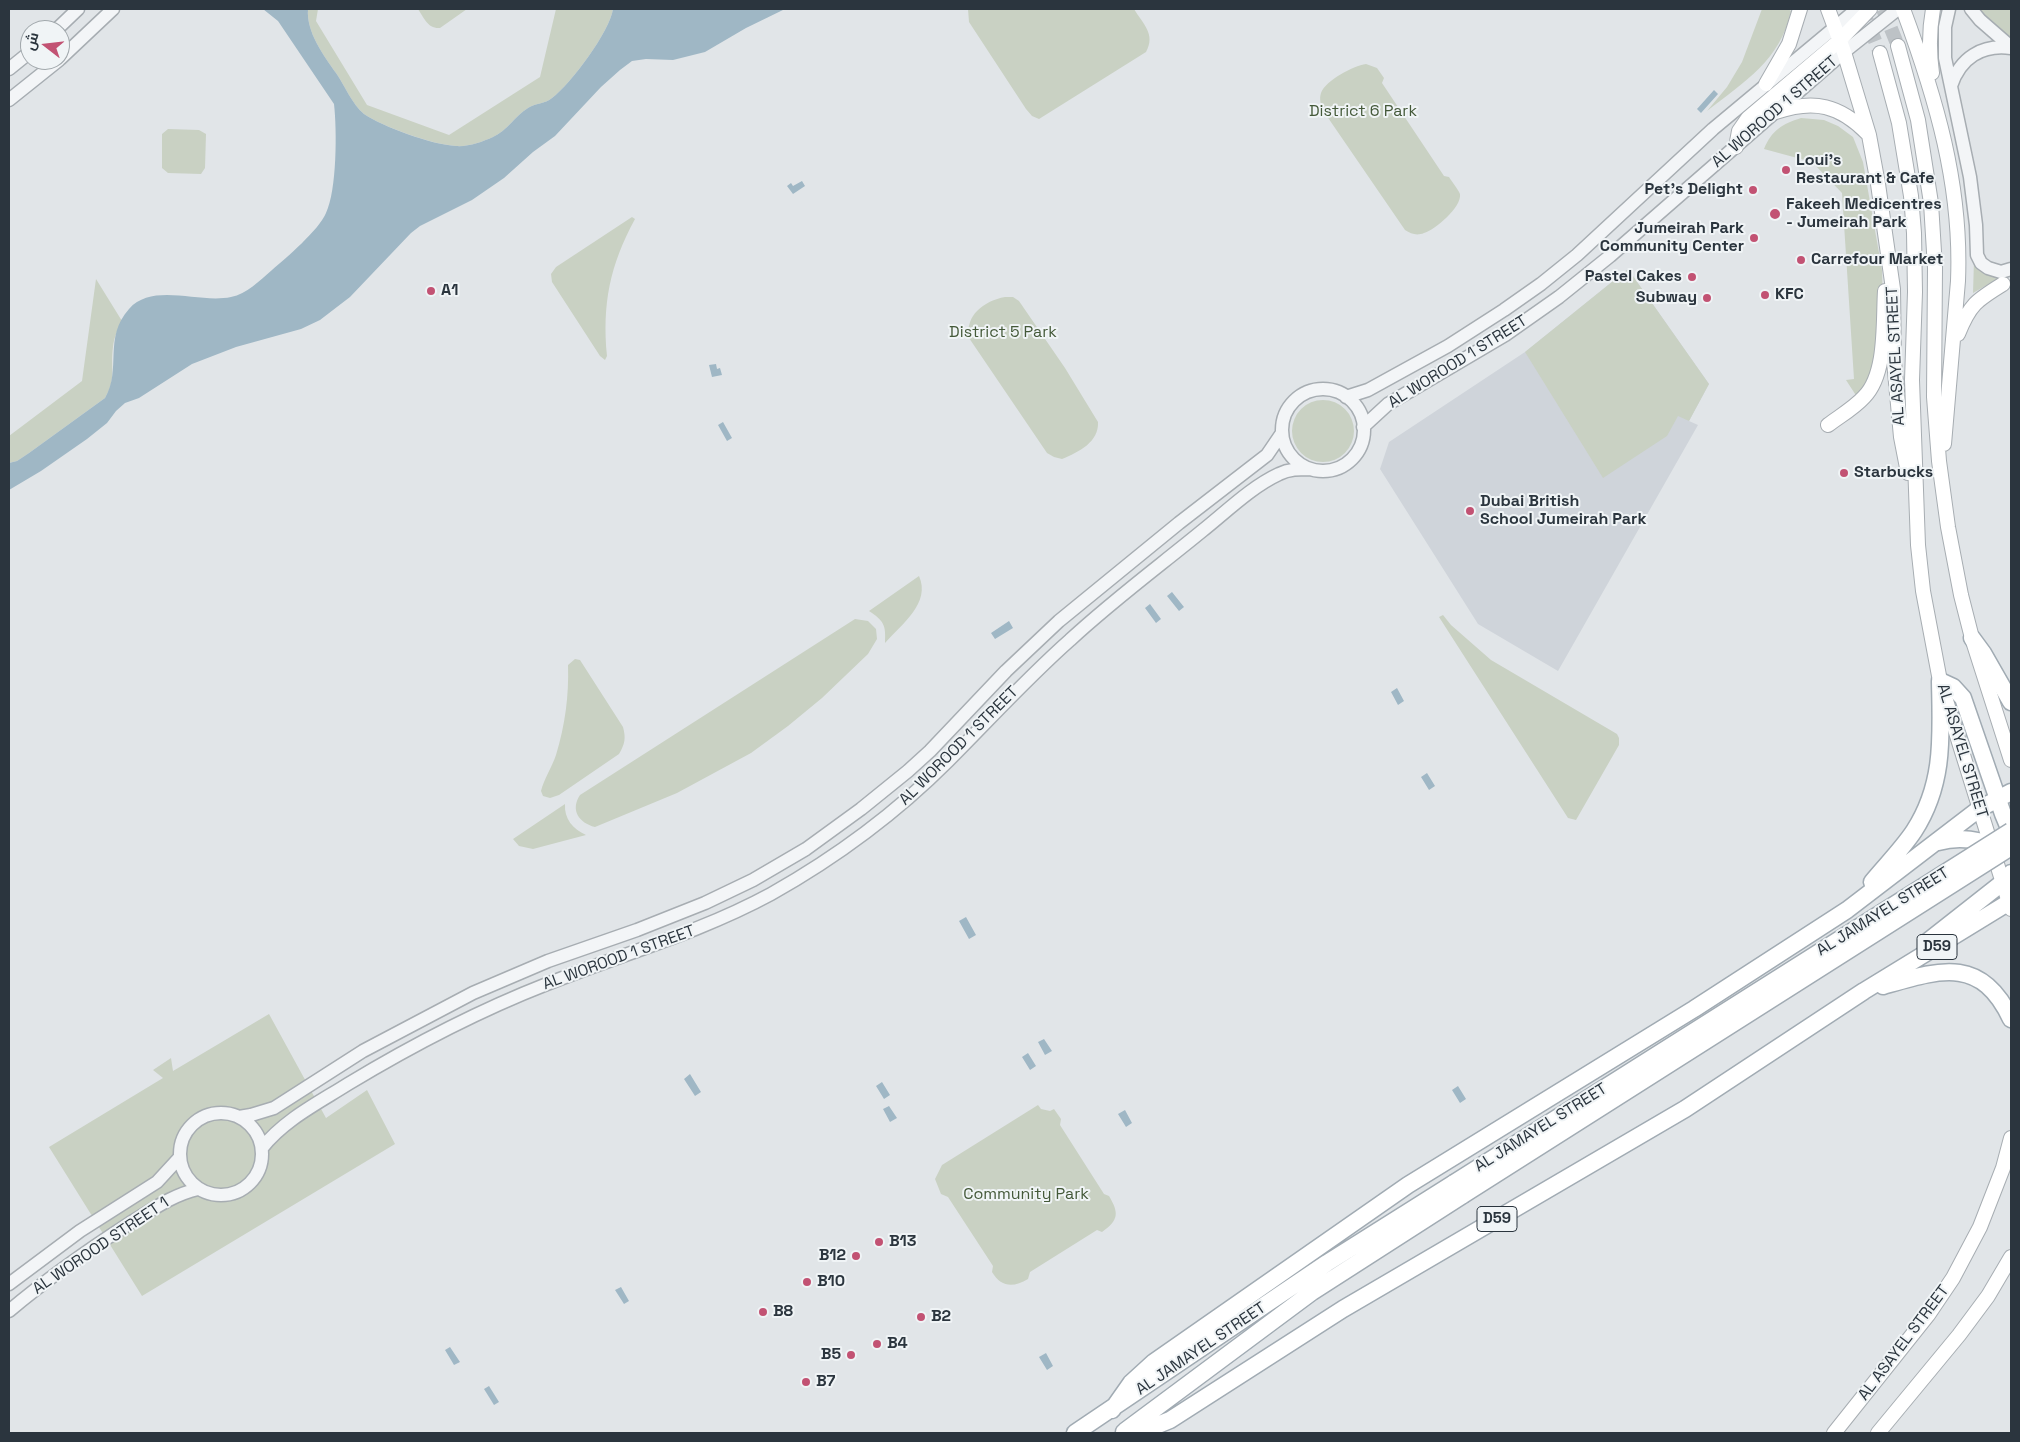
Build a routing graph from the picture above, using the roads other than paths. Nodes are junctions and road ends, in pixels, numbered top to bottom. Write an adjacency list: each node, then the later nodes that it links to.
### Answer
1 (78, 9): 13 (street)
2 (114, 9): 18 (street)
3 (1800, 9): 23 (main road)
4 (1828, 9): 14 (main road, AL ASAYEL STREET)
5 (1856, 9): 14 (street, AL WOROOD 1 STREET)
6 (1870, 9): 15 (main road)
7 (1879, 9): 15 (main road)
8 (1898, 9): 15 (street, AL WOROOD 1 STREET)
9 (1904, 9): 26 (main road)
10 (1933, 9): 26 (main road)
11 (1949, 9): 24 (street)
12 (1971, 9): 17 (street)
13 (66, 20)
14 (1835, 27): 15 (main road, AL ASAYEL STREET); 23 (street, AL WOROOD 1 STREET)
15 (1842, 46): 27 (street, AL WOROOD 1 STREET); 28 (main road, AL ASAYEL STREET); 29 (main road)
16 (1898, 46): 39 (main road)
17 (2011, 48): 24 (street)
18 (70, 51)
19 (1880, 52): 40 (main road, AL ASAYEL STREET)
20 (20, 60): 21 (street)
21 (9, 69)
22 (47, 70): 25 (street)
23 (1766, 84): 34 (street, AL WOROOD 1 STREET)
24 (1951, 86): 31 (street)
25 (9, 100)
26 (1936, 104): 33 (main road)
27 (1776, 112): 28 (main road); 29 (street, AL WOROOD 1 STREET)
28 (1869, 135): 30 (main road, AL ASAYEL STREET)
29 (1736, 147): 36 (street, AL WOROOD 1 STREET)
30 (1887, 253): 35 (main road); 40 (main road, AL ASAYEL STREET)
31 (2011, 270)
32 (2003, 284): 33 (main road)
33 (1952, 348): 39 (main road)
34 (1346, 397): 36 (street); 37 (street)
35 (1828, 426)
36 (1363, 428): 38 (street)
37 (1282, 432): 38 (street); 56 (street, AL WOROOD 1 STREET)
38 (1310, 469): 58 (street, AL WOROOD 1 STREET)
39 (1944, 492): 41 (main road)
40 (1916, 500): 42 (main road, AL ASAYEL STREET)
41 (1972, 638): 43 (main road); 44 (main road)
42 (1940, 681): 45 (main road); 46 (main road, AL ASAYEL STREET); 53 (main road)
43 (2011, 702)
44 (2011, 760)
45 (2004, 795): 46 (main road, D59); 47 (main road)
46 (1980, 809): 48 (main road, D59); 49 (main road, AL ASAYEL STREET)
47 (2011, 832): 61 (main road, AL JAMAYEL STREET / D59, bridge)
48 (1935, 843): 49 (main road); 53 (main road, D59)
49 (1990, 844): 50 (main road); 51 (main road, AL ASAYEL STREET)
50 (2011, 852): 51 (main road); 61 (main road, AL JAMAYEL STREET / D59, bridge)
51 (2007, 878): 52 (main road); 54 (main road)
52 (2011, 904): 54 (main road, D59)
53 (1847, 910): 65 (main road, D59)
54 (1864, 991): 55 (main road); 66 (main road, D59)
55 (2011, 1019)
56 (239, 1117): 58 (street); 59 (street, AL WOROOD STREET 1)
57 (2011, 1138): 68 (main road, AL ASAYEL STREET)
58 (262, 1148): 60 (street)
59 (180, 1157): 60 (street); 63 (street, AL WOROOD STREET 1)
60 (198, 1189): 64 (street, AL WOROOD STREET 1)
61 (1459, 1189): 65 (main road, AL JAMAYEL STREET / D59); 66 (main road, AL JAMAYEL STREET / D59)
62 (2011, 1257): 69 (main road, AL ASAYEL STREET)
63 (9, 1284)
64 (9, 1311)
65 (1112, 1410): 67 (main road, AL JAMAYEL STREET / D59)
66 (1123, 1432)
67 (1075, 1433)
68 (1834, 1433)
69 (1878, 1433)

